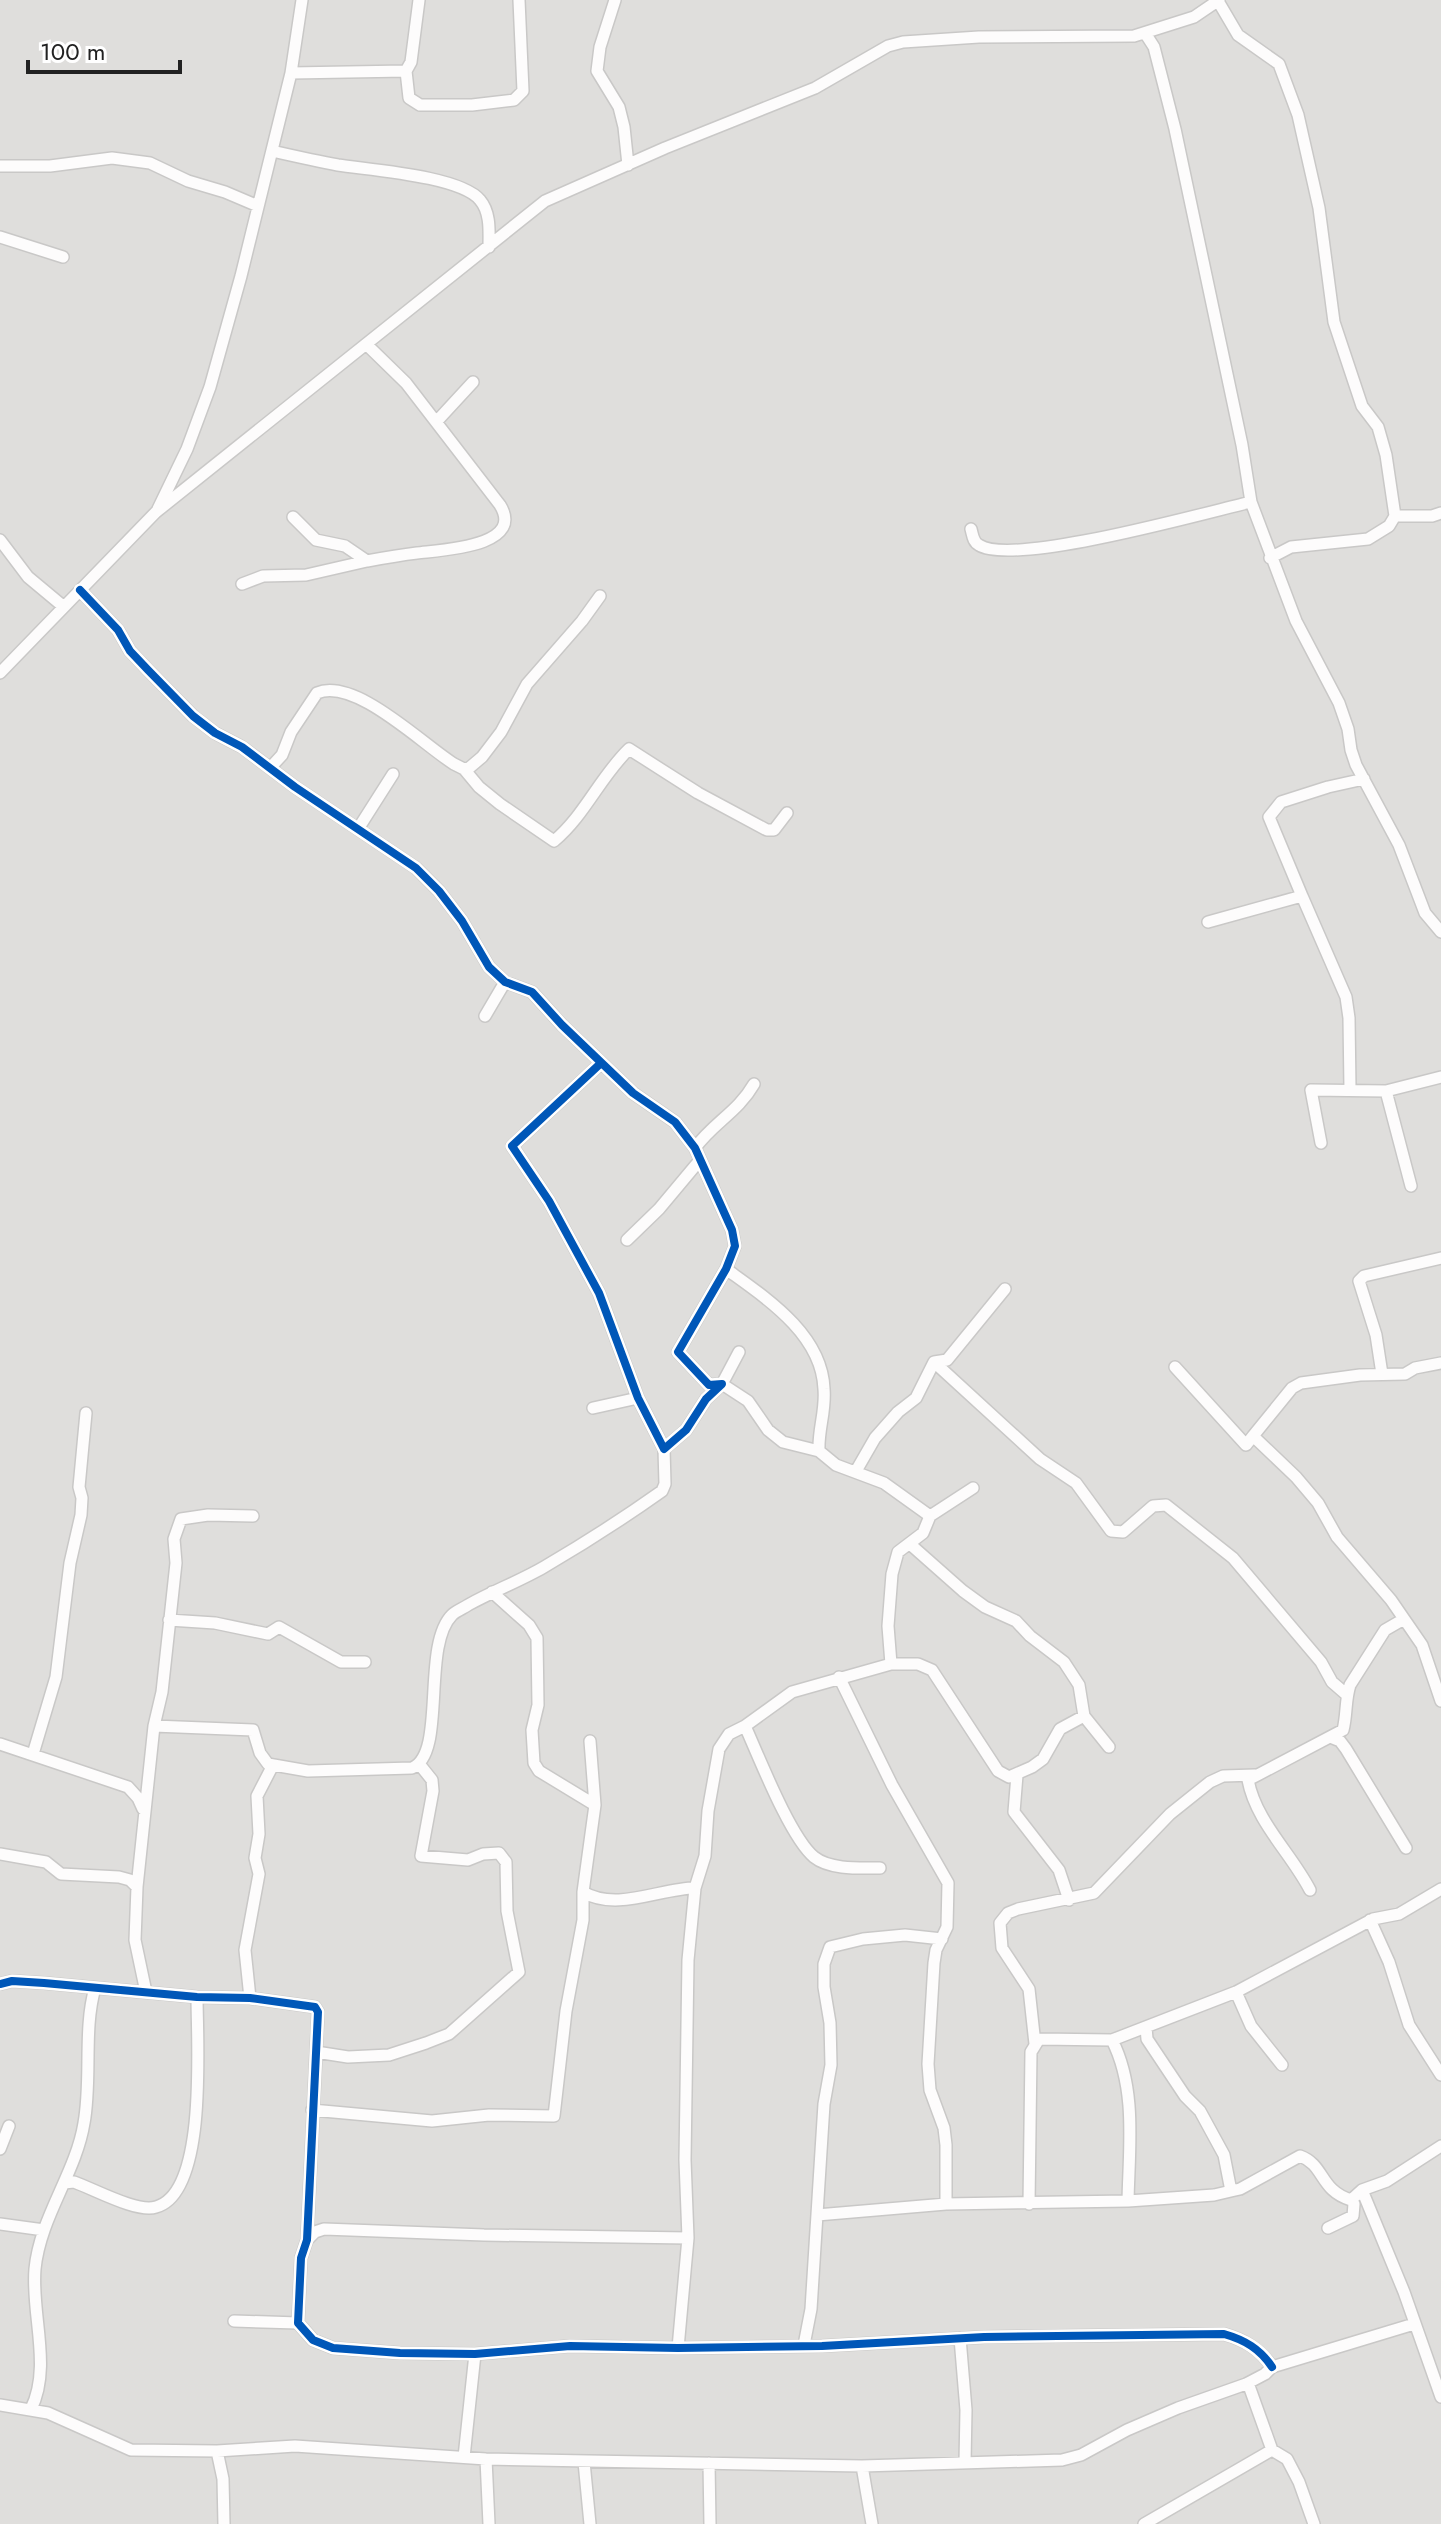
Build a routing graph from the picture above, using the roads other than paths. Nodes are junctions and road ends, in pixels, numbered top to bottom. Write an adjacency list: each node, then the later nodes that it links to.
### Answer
1 (302, 0): 8 (street)
2 (419, 0): 7 (street)
3 (519, 0): 7 (street)
4 (615, 0): 10 (street)
5 (1219, 1): 6 (street); 22 (street)
6 (1145, 33): 10 (street); 19 (street)
7 (406, 71): 8 (street)
8 (291, 73): 9 (street)
9 (272, 151): 12 (street); 14 (street)
10 (628, 165): 14 (street)
11 (0, 166): 12 (street)
12 (258, 206): 20 (street)
13 (0, 237): 15 (street)
14 (489, 247): 16 (street)
15 (63, 257)
16 (366, 344): 18 (street); 20 (street)
17 (473, 382): 18 (street)
18 (437, 421): 27 (street)
19 (1251, 502): 24 (street); 26 (street)
20 (156, 512): 29 (street)
21 (1441, 513): 22 (street)
22 (1395, 516): 26 (street)
23 (293, 517): 27 (street)
24 (971, 529)
25 (0, 540): 31 (street)
26 (1270, 558): 36 (street)
27 (367, 561): 28 (street)
28 (242, 584)
29 (80, 590): 31 (street); 33 (street)
30 (600, 596): 34 (street)
31 (64, 607): 32 (street)
32 (0, 673)
33 (270, 768): 34 (street); 38 (street)
34 (464, 769): 37 (street)
35 (393, 774): 38 (street)
36 (1364, 779): 39 (street); 41 (street)
37 (787, 813)
38 (358, 829): 42 (street)
39 (1302, 896): 40 (street); 47 (street)
40 (1208, 922)
41 (1441, 932)
42 (505, 982): 43 (street); 44 (street)
43 (485, 1016)
44 (601, 1063): 50 (street); 63 (street)
45 (1441, 1077): 48 (street)
46 (754, 1084): 50 (street)
47 (1350, 1089): 48 (street); 49 (street)
48 (1386, 1091): 52 (street)
49 (1321, 1143)
50 (695, 1148): 51 (street)
51 (700, 1160): 53 (street); 55 (street)
52 (1411, 1186)
53 (627, 1240)
54 (1441, 1258): 61 (street)
55 (726, 1269): 62 (street); 68 (street)
56 (1005, 1289): 58 (street)
57 (739, 1352): 62 (street)
58 (934, 1362): 69 (street); 80 (street)
59 (1441, 1363): 61 (street)
60 (1175, 1367): 66 (street)
61 (1382, 1374): 66 (street)
62 (722, 1384): 67 (street); 68 (street)
63 (638, 1398): 64 (street); 67 (street)
64 (593, 1408)
65 (86, 1413): 89 (street)
66 (1253, 1436): 75 (street)
67 (664, 1449): 74 (street)
68 (819, 1451): 69 (street)
69 (856, 1471): 72 (street)
70 (973, 1488): 72 (street)
71 (253, 1516): 76 (street)
72 (930, 1516): 73 (street)
73 (911, 1545): 78 (street); 82 (street)
74 (492, 1592): 91 (street); 94 (street)
75 (1404, 1619): 80 (street); 81 (street)
76 (169, 1620): 77 (street); 83 (street)
77 (365, 1662)
78 (891, 1664): 79 (street); 92 (street)
79 (839, 1677): 84 (street); 106 (street)
80 (1347, 1695): 85 (street)
81 (1441, 1701)
82 (1084, 1716): 88 (street); 92 (street)
83 (154, 1726): 90 (street); 95 (street)
84 (745, 1726): 98 (street); 100 (street)
85 (1338, 1736): 93 (street); 96 (street)
86 (590, 1741): 94 (street)
87 (0, 1744): 89 (street)
88 (1109, 1747)
89 (33, 1754): 95 (street)
90 (273, 1765): 91 (street); 112 (street)
91 (420, 1765): 116 (street)
92 (1017, 1775): 104 (street)
93 (1255, 1775): 102 (street); 104 (street)
94 (595, 1805): 103 (street)
95 (145, 1813): 99 (street)
96 (1406, 1848)
97 (0, 1854): 99 (street)
98 (880, 1868)
99 (137, 1887): 109 (street)
100 (695, 1888): 103 (street); 134 (street)
101 (1441, 1889): 105 (street)
102 (1310, 1890)
103 (583, 1892): 119 (street)
104 (1069, 1900): 115 (street)
105 (1370, 1920): 110 (street); 118 (street)
106 (942, 1939): 128 (street); 130 (street)
107 (0, 1984): 108 (street)
108 (95, 1988): 109 (street); 123 (street)
109 (146, 1992): 111 (street)
110 (1236, 1992): 113 (street); 117 (street)
111 (197, 1997): 112 (street); 123 (street)
112 (250, 1998): 116 (street)
113 (1146, 2027): 114 (street); 125 (street)
114 (1112, 2040): 115 (street); 127 (street)
115 (1035, 2044): 129 (street)
116 (316, 2052): 119 (street)
117 (1282, 2065)
118 (1441, 2075)
119 (312, 2110): 135 (street)
120 (9, 2126): 122 (street)
121 (1441, 2146): 124 (street)
122 (0, 2149)
123 (64, 2183): 133 (street)
124 (1362, 2190): 126 (street); 138 (street)
125 (1231, 2191): 126 (street); 127 (street)
126 (1351, 2200): 132 (street)
127 (1128, 2201): 129 (street)
128 (946, 2204): 129 (street); 130 (street)
129 (1029, 2204)
130 (817, 2215): 140 (street)
131 (0, 2224): 133 (street)
132 (1328, 2228)
133 (44, 2230): 147 (street)
134 (688, 2238): 135 (street); 141 (street)
135 (307, 2240): 137 (street)
136 (234, 2321): 137 (street)
137 (298, 2323): 142 (street)
138 (1414, 2324): 143 (street); 145 (street)
139 (960, 2338): 140 (street); 143 (street); 153 (street)
140 (804, 2345): 141 (street)
141 (678, 2348): 142 (street)
142 (475, 2354): 150 (street)
143 (1272, 2367): 144 (street)
144 (1248, 2383): 148 (street); 153 (street)
145 (1441, 2397)
146 (0, 2405): 147 (street)
147 (31, 2409): 149 (street)
148 (1272, 2450): 161 (street); 162 (street)
149 (217, 2451): 150 (street); 156 (street)
150 (464, 2457): 151 (street)
151 (486, 2459): 152 (street); 157 (street)
152 (584, 2462): 154 (street); 158 (street)
153 (965, 2462): 155 (street)
154 (709, 2463): 155 (street); 159 (street)
155 (862, 2466): 160 (street)
156 (224, 2524)
157 (489, 2524)
158 (590, 2524)
159 (710, 2524)
160 (872, 2524)
161 (1144, 2524)
162 (1314, 2524)

